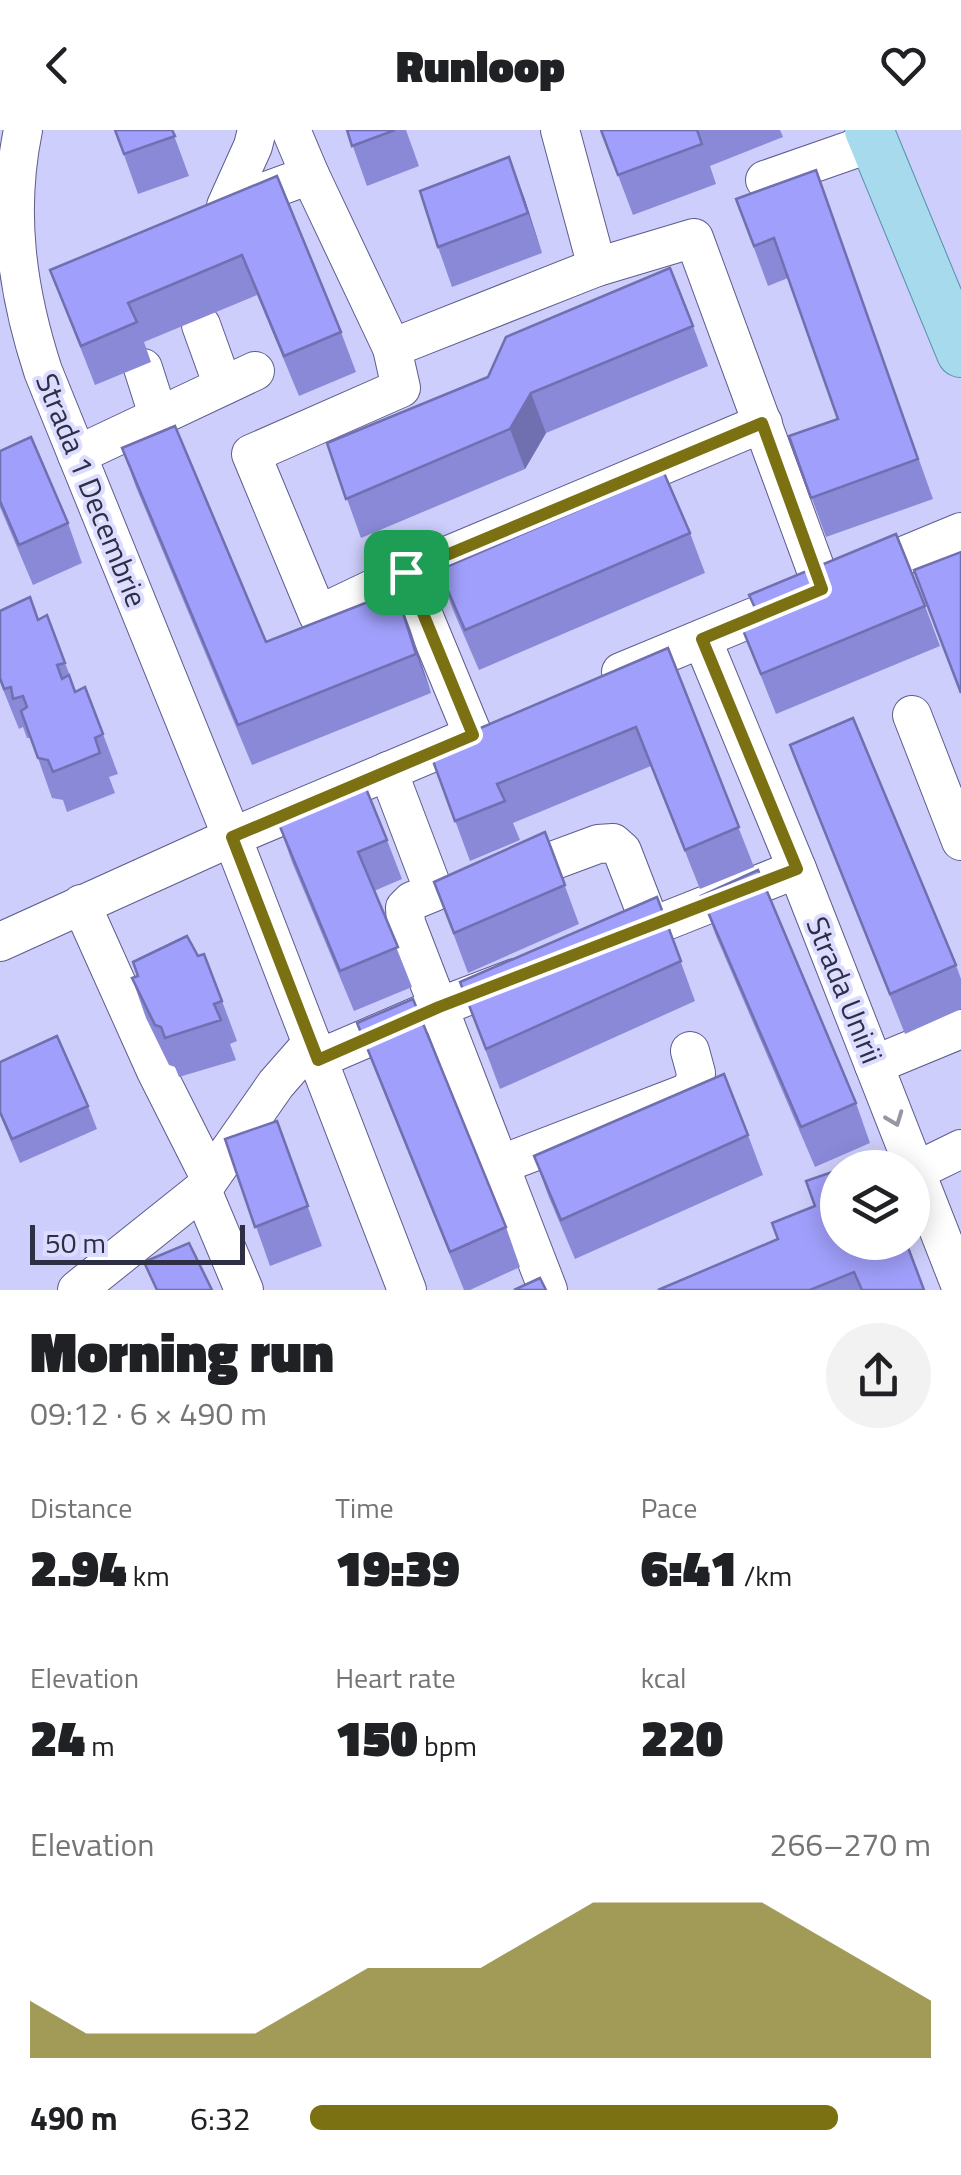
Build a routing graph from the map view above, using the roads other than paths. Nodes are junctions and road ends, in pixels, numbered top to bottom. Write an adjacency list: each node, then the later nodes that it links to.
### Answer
1 (23, 130): 9 (street, Strada 1 Decembrie)
2 (257, 130): 6 (street)
3 (291, 130): 6 (street)
4 (560, 130): 8 (street)
5 (871, 136): 7 (street); 12 (main road)
6 (310, 174): 11 (street)
7 (765, 180)
8 (597, 268): 11 (street); 15 (street)
9 (25, 279): 16 (street, Strada 1 Decembrie)
10 (201, 325): 14 (street)
11 (392, 348): 18 (street)
12 (961, 353)
13 (143, 368): 14 (street)
14 (159, 418): 16 (street)
15 (762, 423): 18 (street); 19 (street)
16 (77, 454): 26 (street, Strada 1 Decembrie)
17 (961, 532): 19 (street)
18 (406, 572): 24 (street)
19 (822, 589): 20 (street)
20 (702, 639): 21 (street); 28 (street, Strada Unirii)
21 (596, 683)
22 (912, 715): 27 (street)
23 (508, 720): 24 (street)
24 (473, 735): 25 (street)
25 (388, 771): 26 (street); 29 (street)
26 (232, 837): 30 (street); 37 (street, Strada 1 Decembrie)
27 (961, 841)
28 (797, 869): 31 (street); 39 (street, Strada Unirii)
29 (434, 892): 31 (street); 35 (street)
30 (82, 904): 32 (street); 44 (street)
31 (651, 926): 33 (street)
32 (0, 942)
33 (592, 949)
34 (541, 968): 35 (street)
35 (439, 1007): 37 (street); 42 (street)
36 (961, 1029): 39 (street)
37 (315, 1051): 44 (street); 49 (street, Strada 1 Decembrie)
38 (690, 1051): 42 (street)
39 (874, 1065): 41 (street, Strada Unirii, one-way to 41)
40 (961, 1149): 43 (street)
41 (908, 1150)
42 (502, 1164): 50 (street)
43 (930, 1164)
44 (206, 1184): 47 (street); 48 (street)
45 (930, 1207): 46 (street, Strada Unirii)
46 (961, 1287)
47 (77, 1290)
48 (244, 1290)
49 (407, 1290)
50 (548, 1290)

